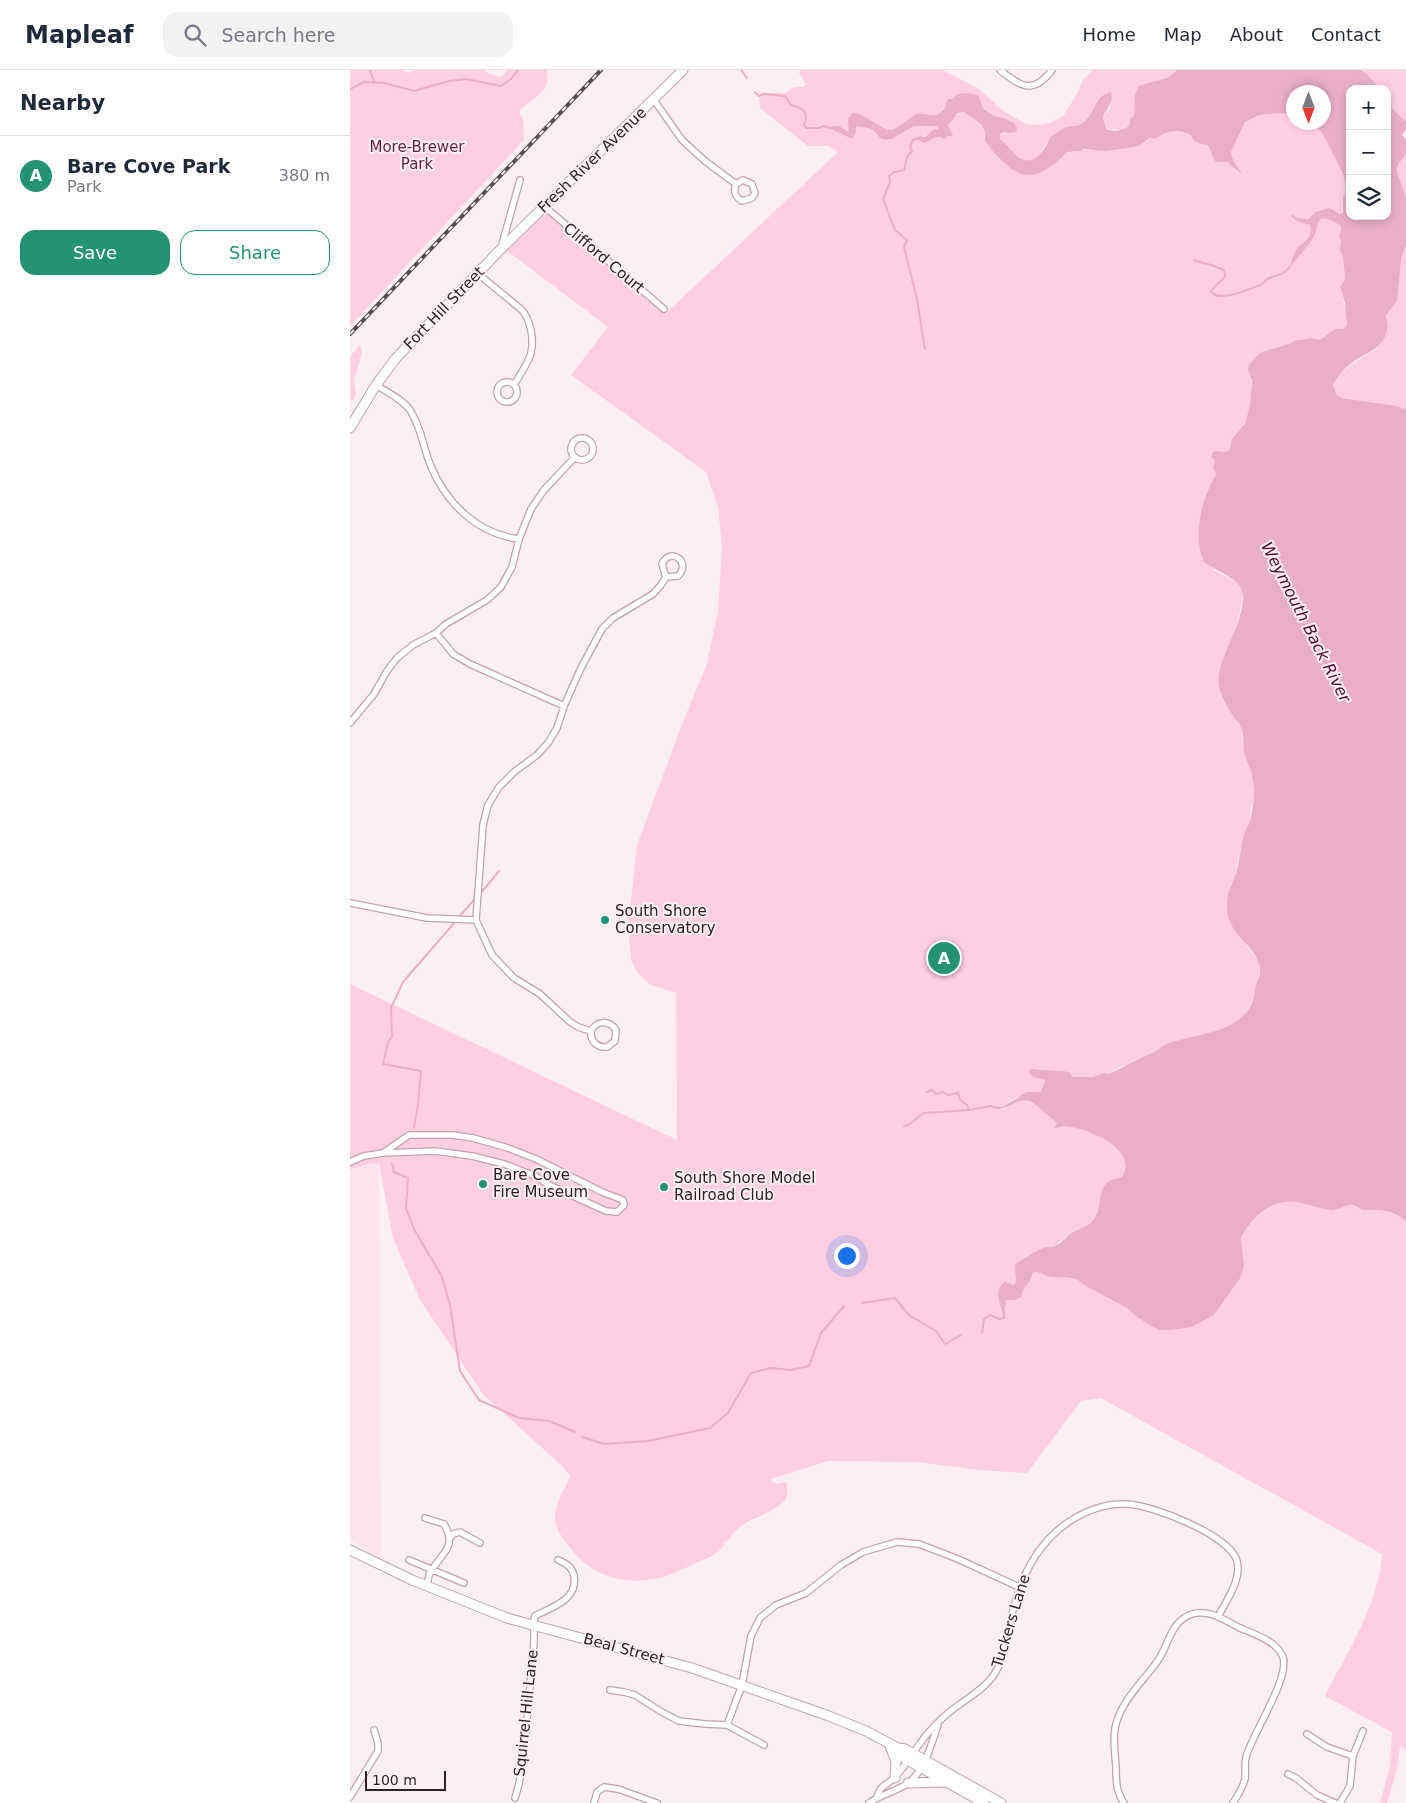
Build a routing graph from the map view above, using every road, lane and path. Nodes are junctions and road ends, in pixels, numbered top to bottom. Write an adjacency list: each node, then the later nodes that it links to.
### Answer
1 (683, 70): 4 (street, Fresh River Avenue)
2 (1000, 70): 3 (street)
3 (1052, 70)
4 (654, 100): 6 (street); 7 (street, Fresh River Avenue)
5 (520, 180): 8 (street, Fort Hill Street)
6 (736, 184)
7 (544, 206): 8 (street, Fresh River Avenue); 10 (street, Clifford Court)
8 (500, 250): 9 (street, Fort Hill Street)
9 (477, 273): 11 (street, Fort Hill Street); 12 (street)
10 (664, 309)
11 (376, 385): 13 (street, Fort Hill Street); 15 (street)
12 (514, 385)
13 (350, 428)
14 (575, 457): 15 (street)
15 (519, 539): 17 (street)
16 (666, 577): 18 (street)
17 (436, 633): 18 (street); 19 (street)
18 (564, 706): 21 (street)
19 (350, 723)
20 (350, 903): 21 (street)
21 (476, 920): 22 (street)
22 (592, 1031): 22 (street)
23 (384, 1153): 23 (street); 24 (street)
24 (350, 1162)
25 (425, 1518): 26 (street)
26 (450, 1538): 27 (street); 31 (street)
27 (480, 1543)
28 (350, 1550): 33 (street, Beal Street)
29 (409, 1560): 31 (street)
30 (558, 1560): 36 (street)
31 (432, 1569): 32 (street); 33 (street)
32 (464, 1583)
33 (427, 1586): 36 (street, Beal Street)
34 (1019, 1587): 35 (street, Tuckers Lane); 37 (street); 39 (street, Tuckers Lane)
35 (1218, 1617): 61 (street); 62 (street)
36 (534, 1626): 37 (street, Beal Street); 55 (street, Squirrel Hill Lane)
37 (742, 1686): 40 (street); 44 (street, Beal Street)
38 (610, 1690): 40 (street)
39 (939, 1723): 47 (street, Tuckers Lane); 48 (street, Tuckers Lane)
40 (727, 1725): 45 (street)
41 (374, 1730): 53 (street)
42 (1364, 1731): 46 (street)
43 (1307, 1734): 46 (street)
44 (889, 1743): 47 (street, Beal Street); 50 (street)
45 (764, 1745)
46 (1352, 1756): 64 (street)
47 (910, 1757): 48 (street, Beal Street); 50 (street, Tuckers Lane)
48 (923, 1763): 51 (street, Beal Street); 52 (street, Tuckers Lane); 60 (street, Beal Street)
49 (1288, 1774): 63 (street)
50 (894, 1778): 54 (street, Tuckers Lane)
51 (946, 1782): 52 (street); 59 (street, Beal Street)
52 (908, 1783): 54 (street)
53 (350, 1797)
54 (877, 1797): 58 (street)
55 (515, 1798)
56 (594, 1803): 57 (street)
57 (657, 1803)
58 (869, 1803)
59 (984, 1803)
60 (1001, 1803)
61 (1124, 1803)
62 (1233, 1803)
63 (1335, 1803)
64 (1340, 1803)

